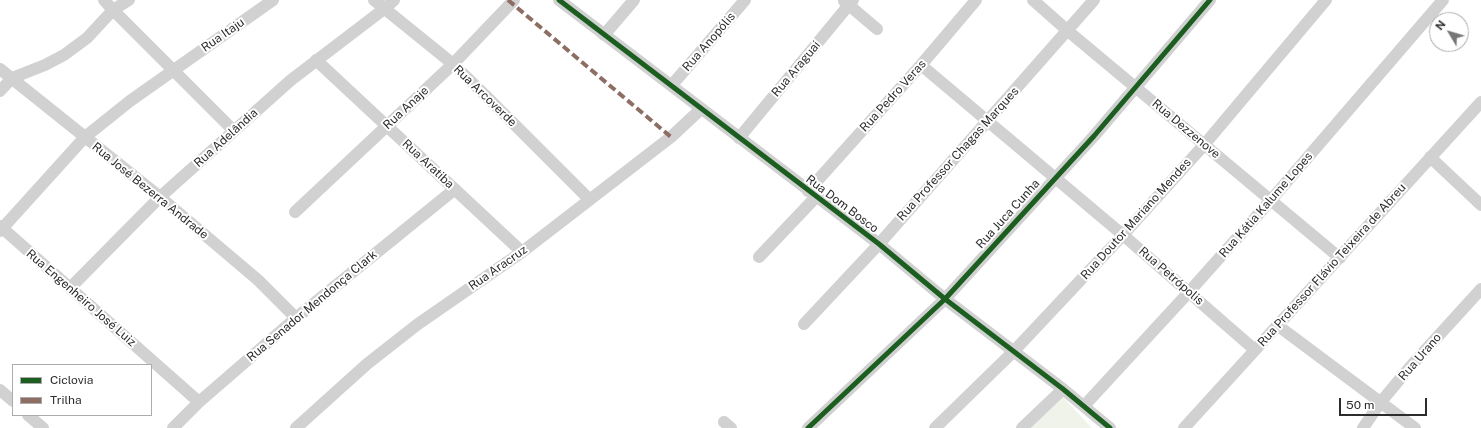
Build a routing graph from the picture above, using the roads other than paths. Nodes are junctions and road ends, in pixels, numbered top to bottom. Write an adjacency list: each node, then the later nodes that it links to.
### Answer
1 (104, 0): 18 (street)
2 (129, 0): 18 (street)
3 (273, 0): 26 (street, Rua Itaju)
4 (374, 0): 17 (street, Rua Arcoverde)
5 (394, 0): 17 (street, Rua Adelândia)
6 (514, 0): 23 (street, Rua Anaje)
7 (559, 0): 21 (street, Rua Dom Bosco)
8 (634, 0): 21 (street)
9 (745, 0): 28 (street, Rua Anopólis)
10 (976, 0): 24 (street, Rua Pedro Veras)
11 (1033, 0): 20 (street, Rua Dezzenove)
12 (1094, 0): 20 (street, Rua Professor Chagas Marques)
13 (1210, 0): 29 (street, Rua Juca Cunha)
14 (1326, 0): 38 (street, Rua Doutor Mariano Mendes)
15 (1443, 0): 45 (street, Rua Kátia Kalume Lopes)
16 (848, 2): 19 (street); 37 (street, Rua Araguai)
17 (384, 9): 22 (street, Rua Adelândia); 23 (street, Rua Arcoverde)
18 (113, 10): 26 (street); 27 (street)
19 (877, 29)
20 (1068, 31): 29 (street, Rua Dezzenove); 33 (street, Rua Professor Chagas Marques)
21 (604, 35): 28 (street, Rua Dom Bosco)
22 (316, 60): 34 (street, Rua Aratiba); 35 (street, Rua Adelândia)
23 (453, 64): 34 (street, Rua Anaje); 44 (street, Rua Arcoverde)
24 (921, 65): 33 (street, Rua Petrópolis); 42 (street, Rua Pedro Veras)
25 (0, 69): 27 (street, Rua José Bezerra Andrade)
26 (173, 71): 35 (street); 36 (street)
27 (12, 78): 30 (street); 36 (street, Rua José Bezerra Andrade)
28 (672, 85): 32 (street, Rua Dom Bosco)
29 (1136, 87): 38 (street, Rua Dezzenove); 40 (street, Rua Juca Cunha)
30 (0, 91)
31 (1481, 102): 39 (street, Rua Professor Flávio Teixeira de Abreu)
32 (701, 109): 37 (street, Rua Dom Bosco); 44 (street, Rua Aracruz)
33 (988, 120): 40 (street, Rua Petrópolis); 50 (street, Rua Professor Chagas Marques)
34 (386, 126): 41 (street, Rua Aratiba); 47 (street, Rua Anaje)
35 (234, 131): 43 (street, Rua Adelândia)
36 (85, 137): 43 (street, Rua José Bezerra Andrade); 48 (street)
37 (739, 138): 42 (street, Rua Dom Bosco)
38 (1204, 145): 45 (street, Rua Dezzenove); 49 (street, Rua Doutor Mariano Mendes)
39 (1430, 157): 46 (street); 53 (street, Rua Professor Flávio Teixeira de Abreu)
40 (1054, 178): 49 (street, Rua Petrópolis); 57 (street, Rua Juca Cunha)
41 (455, 189): 51 (street, Rua Aratiba); 58 (street, Rua Senador Mendonça Clark)
42 (812, 194): 50 (street, Rua Dom Bosco); 52 (street, Rua Pedro Veras)
43 (160, 197): 54 (street, Rua Adelândia); 58 (street, Rua José Bezerra Andrade)
44 (589, 200): 51 (street, Rua Aracruz)
45 (1271, 200): 53 (street, Rua Dezzenove); 56 (street, Rua Kátia Kalume Lopes)
46 (1481, 205)
47 (295, 212)
48 (1, 229): 54 (street, Rua Engenheiro José Luiz)
49 (1123, 235): 56 (street, Rua Petrópolis); 62 (street, Rua Doutor Mariano Mendes)
50 (879, 244): 57 (street, Rua Dom Bosco); 59 (street, Rua Professor Chagas Marques)
51 (522, 252): 72 (street, Rua Aracruz)
52 (759, 257)
53 (1340, 258): 60 (street, Rua Professor Flávio Teixeira de Abreu)
54 (70, 288): 66 (street, Rua Engenheiro José Luiz)
55 (1481, 289): 67 (street, Rua Urano)
56 (1189, 292): 61 (street, Rua Petrópolis); 68 (street, Rua Kátia Kalume Lopes)
57 (945, 299): 62 (street, Rua Dom Bosco); 73 (street, Rua Juca Cunha)
58 (296, 318): 66 (street, Rua Senador Mendonça Clark)
59 (804, 324)
60 (1277, 325): 61 (street, Rua Professor Flávio Teixeira de Abreu); 67 (street)
61 (1255, 350): 77 (street, Rua Professor Flávio Teixeira de Abreu)
62 (1014, 352): 63 (street, Rua Dom Bosco); 74 (street, Rua Doutor Mariano Mendes)
63 (1063, 389): 68 (street, Rua Dom Bosco); 75 (street)
64 (0, 390): 65 (street)
65 (12, 400)
66 (199, 402): 71 (street, Rua Senador Mendonça Clark)
67 (1380, 403): 78 (street, Rua Urano); 79 (street)
68 (1084, 406): 76 (street, Rua Dom Bosco)
69 (29, 416): 70 (street)
70 (42, 428)
71 (173, 428)
72 (296, 428)
73 (808, 428)
74 (935, 428)
75 (1022, 428)
76 (1110, 428)
77 (1184, 428)
78 (1363, 428)
79 (1415, 428)

